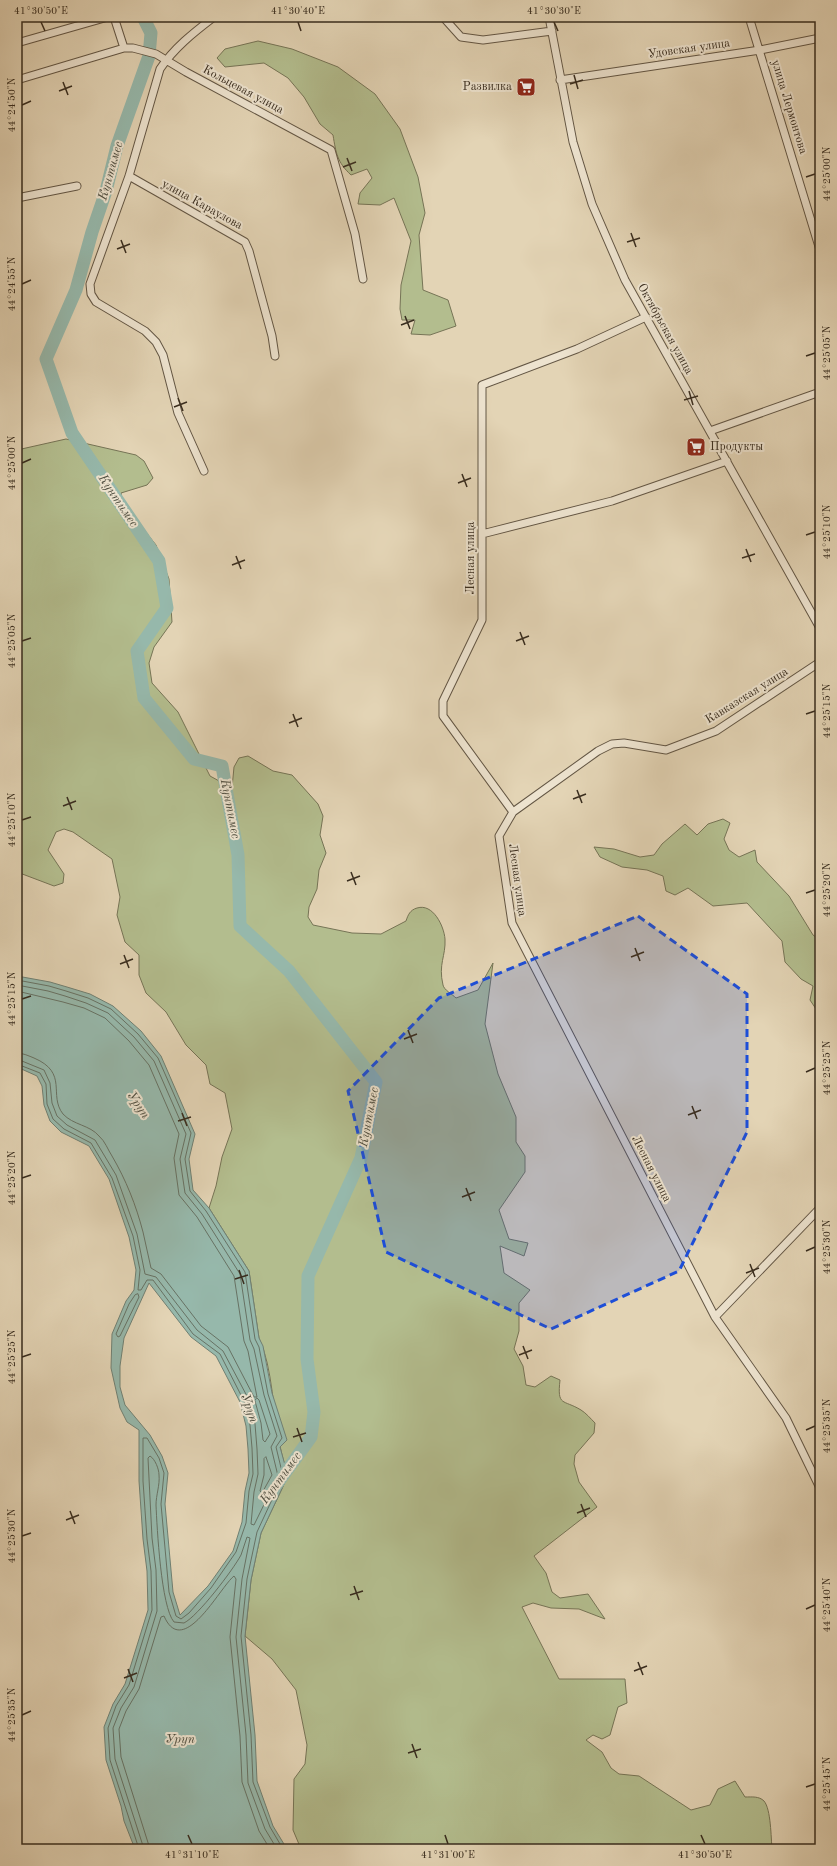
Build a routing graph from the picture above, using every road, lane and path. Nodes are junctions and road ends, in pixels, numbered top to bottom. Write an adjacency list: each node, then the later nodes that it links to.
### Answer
1 (108, 17): 9 (street)
2 (114, 17): 10 (street)
3 (214, 17): 12 (street)
4 (443, 17): 7 (street)
5 (549, 17): 7 (street, Октябрьская улица)
6 (749, 17): 11 (street, улица Лермонтова)
7 (552, 31): 14 (street, Октябрьская улица)
8 (820, 38): 11 (street, Удовская улица)
9 (17, 43)
10 (124, 48): 12 (street, Кольцевая улица); 13 (street, Кольцевая улица)
11 (760, 50): 14 (street, Удовская улица); 18 (street, улица Лермонтова)
12 (167, 59): 15 (street); 19 (street, Кольцевая улица)
13 (17, 80)
14 (560, 80): 20 (street, Октябрьская улица)
15 (129, 176): 21 (street, улица Караулова); 25 (street)
16 (77, 186): 17 (street)
17 (17, 198)
18 (820, 250)
19 (363, 279)
20 (646, 318): 23 (street, Октябрьская улица); 26 (street, Лесная улица)
21 (275, 356)
22 (820, 392): 23 (street)
23 (710, 431): 24 (street, Октябрьская улица)
24 (726, 461): 26 (street); 27 (street, Октябрьская улица)
25 (204, 471)
26 (482, 534): 29 (street, Лесная улица)
27 (820, 628)
28 (820, 662): 29 (street, Кавказская улица)
29 (513, 812): 31 (street, Лесная улица)
30 (820, 1208): 31 (street)
31 (715, 1318): 32 (street, Лесная улица)
32 (820, 1488)

